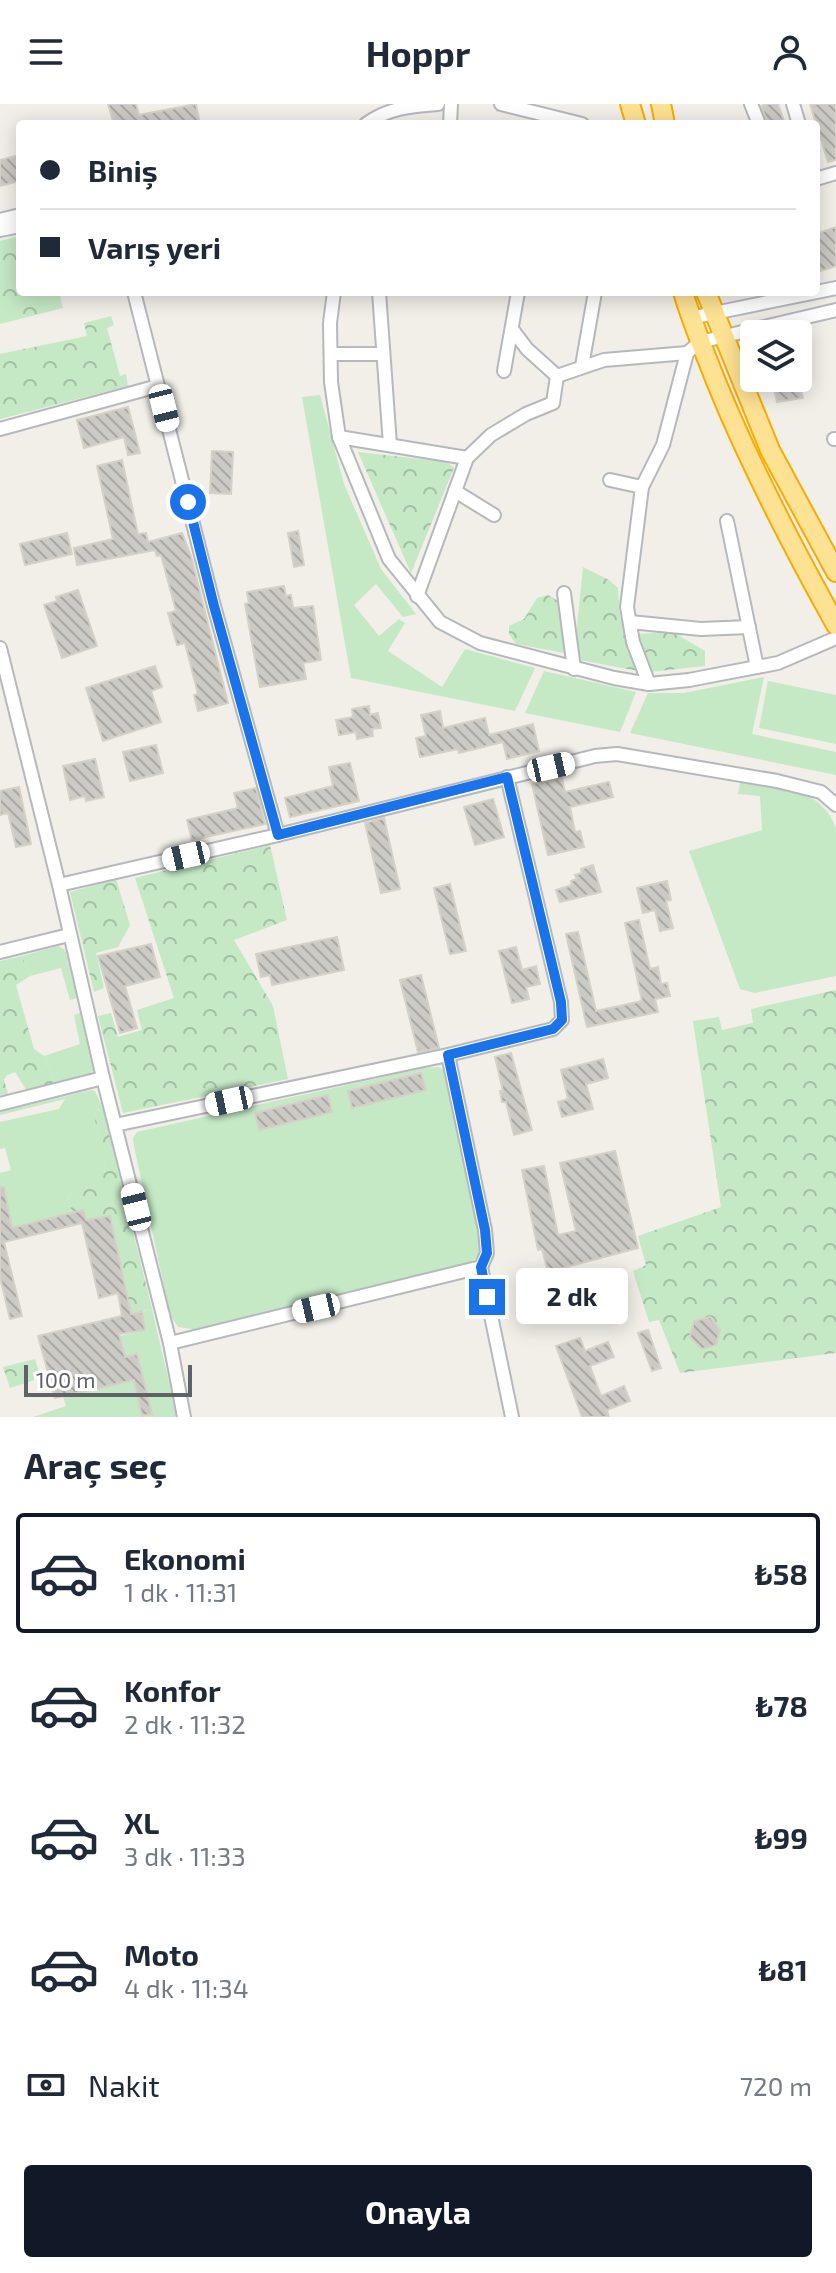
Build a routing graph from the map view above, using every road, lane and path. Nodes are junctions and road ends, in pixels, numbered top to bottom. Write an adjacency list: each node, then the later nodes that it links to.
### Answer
1 (438, 104): 3 (street)
2 (501, 104): 4 (street)
3 (372, 120)
4 (566, 120)
5 (135, 296): 24 (street)
6 (333, 296): 19 (street)
7 (379, 296): 20 (street)
8 (517, 296): 16 (street)
9 (594, 296): 21 (street)
10 (684, 296): 15 (highway)
11 (707, 296): 14 (highway)
12 (795, 296): 14 (street)
13 (836, 310): 17 (street)
14 (712, 312): 15 (street); 17 (highway)
15 (690, 318): 18 (highway)
16 (512, 329): 22 (street); 23 (street)
17 (724, 336): 18 (street); 34 (highway)
18 (693, 348): 21 (street); 30 (street); 38 (highway)
19 (331, 354): 20 (street); 26 (street)
20 (383, 354): 27 (street)
21 (582, 366): 23 (street)
22 (504, 371)
23 (557, 376): 28 (street)
24 (158, 386): 25 (street); 48 (street)
25 (0, 429)
26 (339, 437): 27 (street); 36 (street)
27 (390, 445): 28 (street)
28 (467, 458): 31 (street)
29 (610, 480): 30 (street)
30 (642, 487): 37 (street)
31 (455, 491): 32 (street); 36 (street)
32 (494, 515)
33 (727, 521): 39 (street)
34 (836, 572)
35 (564, 593): 44 (street)
36 (417, 596): 44 (street)
37 (630, 622): 39 (street); 45 (street)
38 (836, 625)
39 (749, 627): 43 (street)
40 (836, 638): 43 (street)
41 (0, 648): 42 (street)
42 (2, 666): 49 (street)
43 (757, 667): 45 (street)
44 (574, 669): 45 (street)
45 (649, 684)
46 (507, 777): 47 (street); 48 (street); 52 (street)
47 (836, 805)
48 (278, 835): 49 (street)
49 (59, 885): 50 (street)
50 (69, 935): 51 (street); 53 (street)
51 (0, 952)
52 (448, 1055): 55 (street); 56 (street)
53 (103, 1078): 54 (street); 55 (street)
54 (0, 1104)
55 (115, 1125): 57 (street)
56 (481, 1267): 57 (street); 59 (street)
57 (170, 1343): 58 (street)
58 (184, 1417)
59 (512, 1417)

